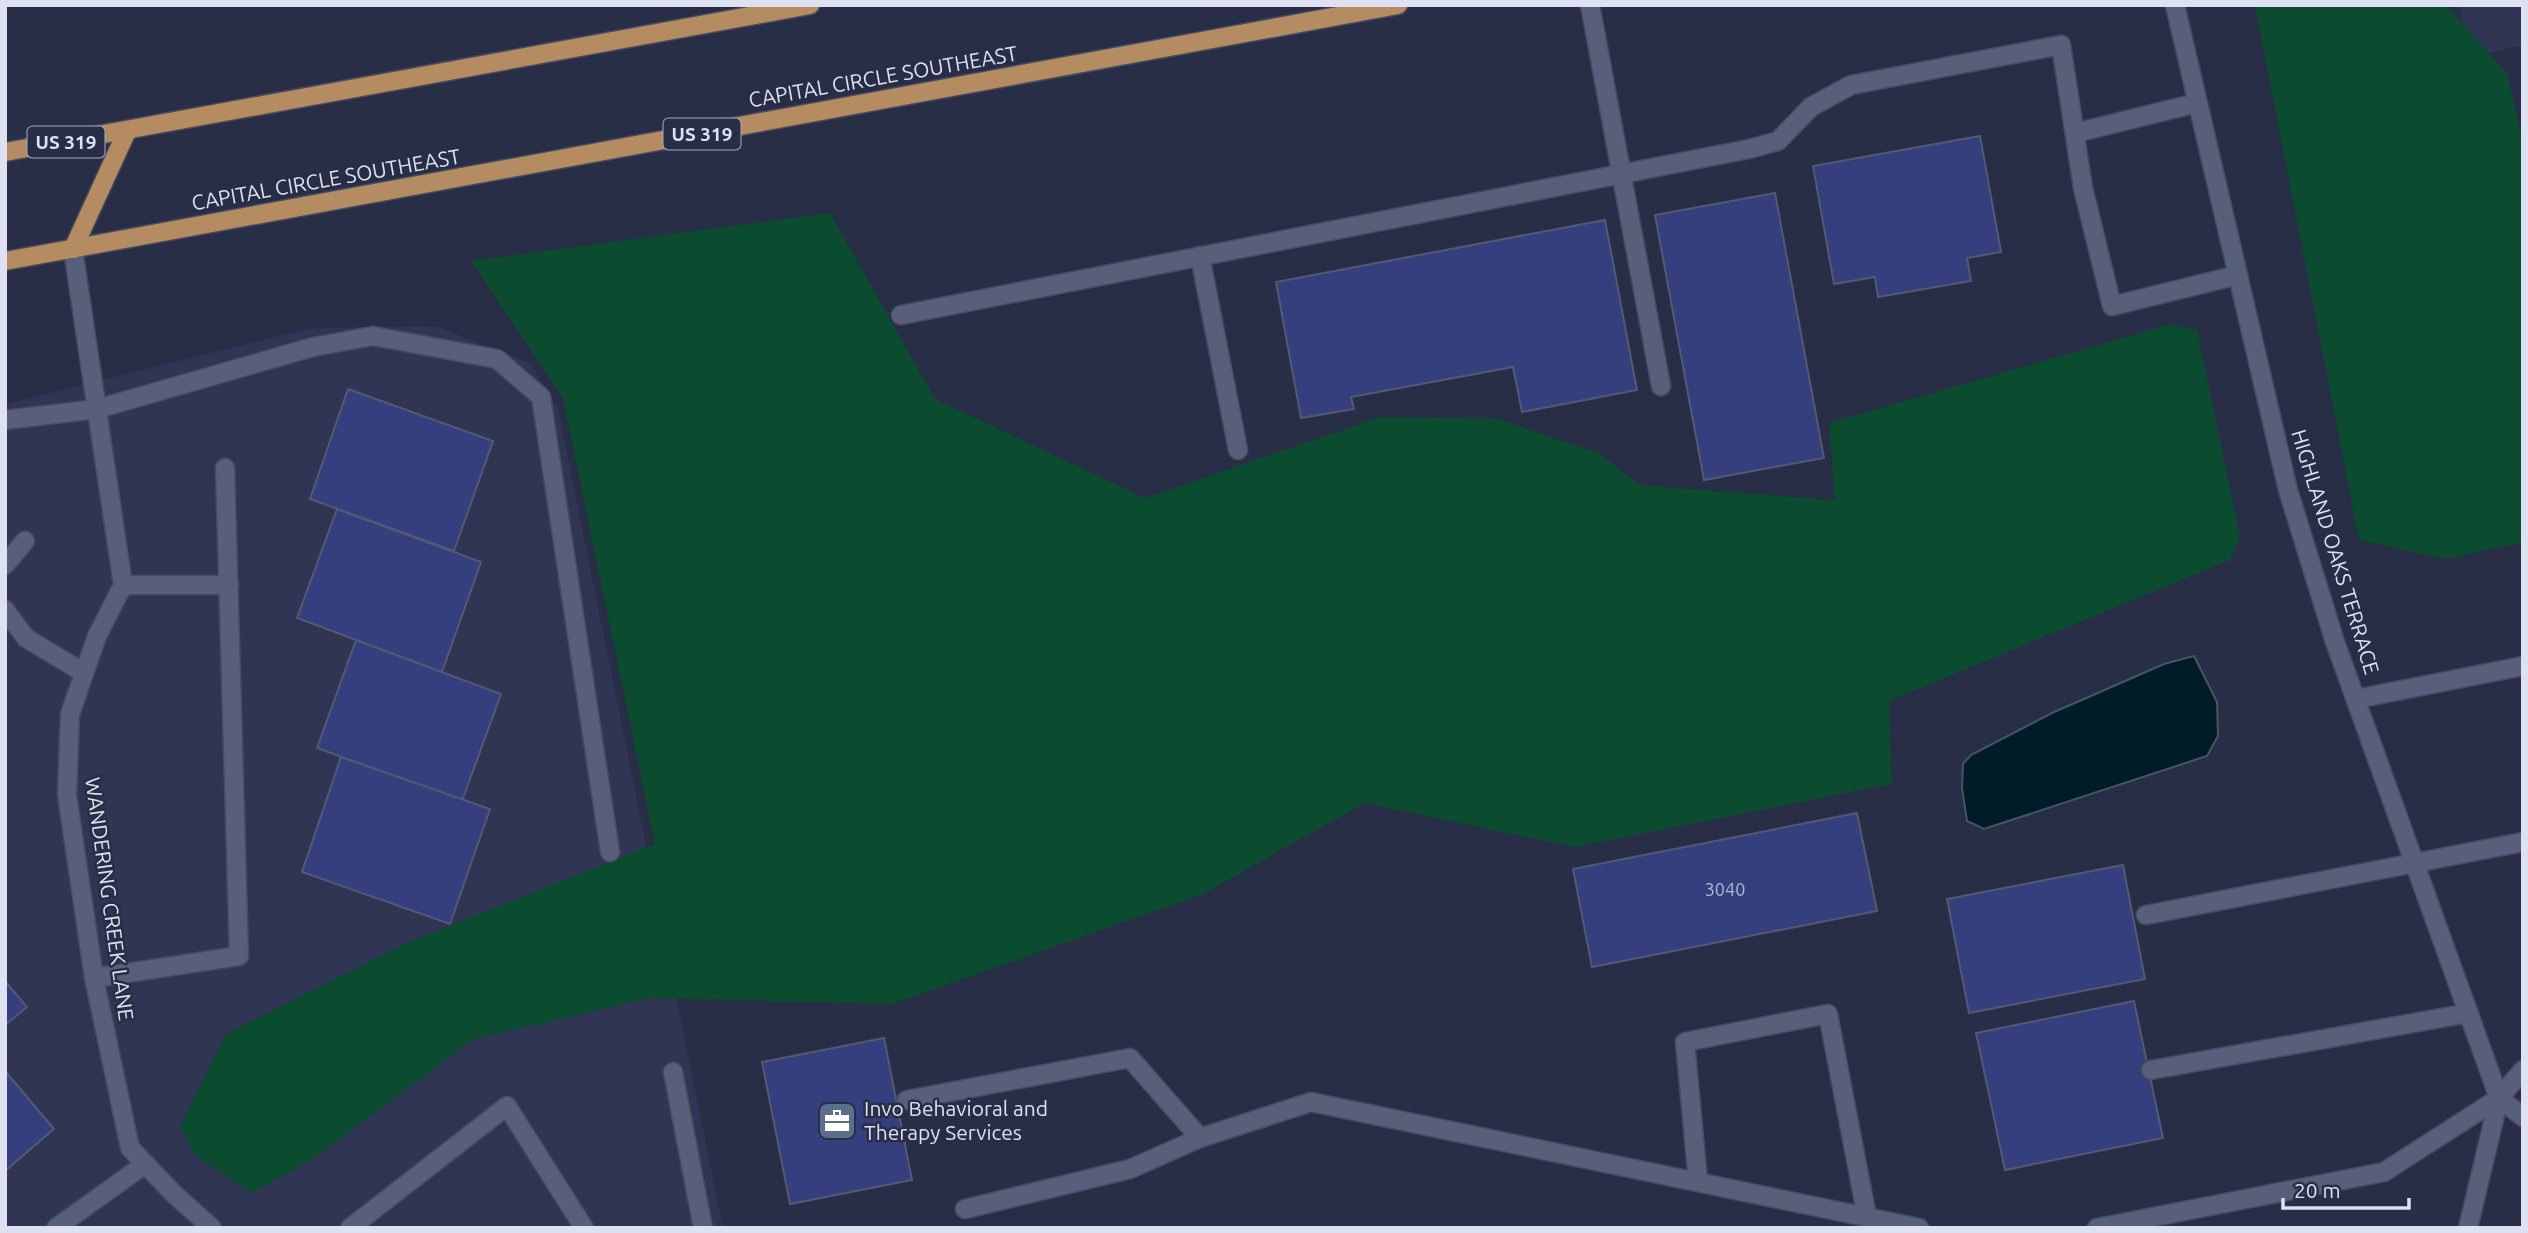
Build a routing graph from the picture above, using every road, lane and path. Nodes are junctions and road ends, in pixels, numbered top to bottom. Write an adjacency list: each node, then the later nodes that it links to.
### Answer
1 (810, 5): 6 (main road, US 319)
2 (1398, 5): 10 (main road, CAPITAL CIRCLE SOUTHEAST / US 319)
3 (1590, 5): 9 (street)
4 (2175, 5): 5 (street, HIGHLAND OAKS TERRACE)
5 (2197, 103): 7 (street); 13 (street, HIGHLAND OAKS TERRACE)
6 (127, 131): 8 (main road, US 319); 10 (main road)
7 (2075, 133): 9 (street); 13 (street)
8 (5, 152)
9 (1621, 173): 11 (street); 15 (street)
10 (73, 249): 12 (main road, CAPITAL CIRCLE SOUTHEAST / US 319); 16 (street)
11 (1200, 256): 14 (street); 18 (street)
12 (5, 261)
13 (2238, 275): 27 (street, HIGHLAND OAKS TERRACE)
14 (901, 315)
15 (1661, 386)
16 (97, 409): 17 (street); 23 (street); 29 (street)
17 (5, 420)
18 (1238, 450)
19 (225, 468): 22 (street)
20 (25, 541): 21 (street)
21 (5, 565)
22 (229, 585): 23 (street); 32 (street)
23 (123, 586): 26 (street, WANDERING CREEK LANE)
24 (5, 610): 26 (street)
25 (2523, 666): 27 (street)
26 (84, 673): 32 (street, WANDERING CREEK LANE)
27 (2356, 699): 30 (street, HIGHLAND OAKS TERRACE)
28 (2523, 842): 30 (street)
29 (610, 852)
30 (2415, 863): 31 (street); 33 (street, HIGHLAND OAKS TERRACE)
31 (2146, 915)
32 (94, 978): 41 (street, WANDERING CREEK LANE)
33 (2469, 1013): 34 (street); 37 (street, HIGHLAND OAKS TERRACE)
34 (2151, 1070)
35 (2523, 1070): 37 (street)
36 (673, 1072): 49 (street)
37 (2499, 1098): 39 (street); 51 (street); 52 (street)
38 (907, 1100): 40 (street)
39 (2523, 1117)
40 (1200, 1138): 42 (street); 43 (street)
41 (145, 1164): 45 (street); 46 (street)
42 (1698, 1181): 44 (street); 44 (street)
43 (965, 1209)
44 (1867, 1217): 50 (street)
45 (56, 1228)
46 (212, 1228)
47 (350, 1228): 48 (street)
48 (584, 1228)
49 (703, 1228)
50 (1919, 1228)
51 (2097, 1228)
52 (2468, 1228)

